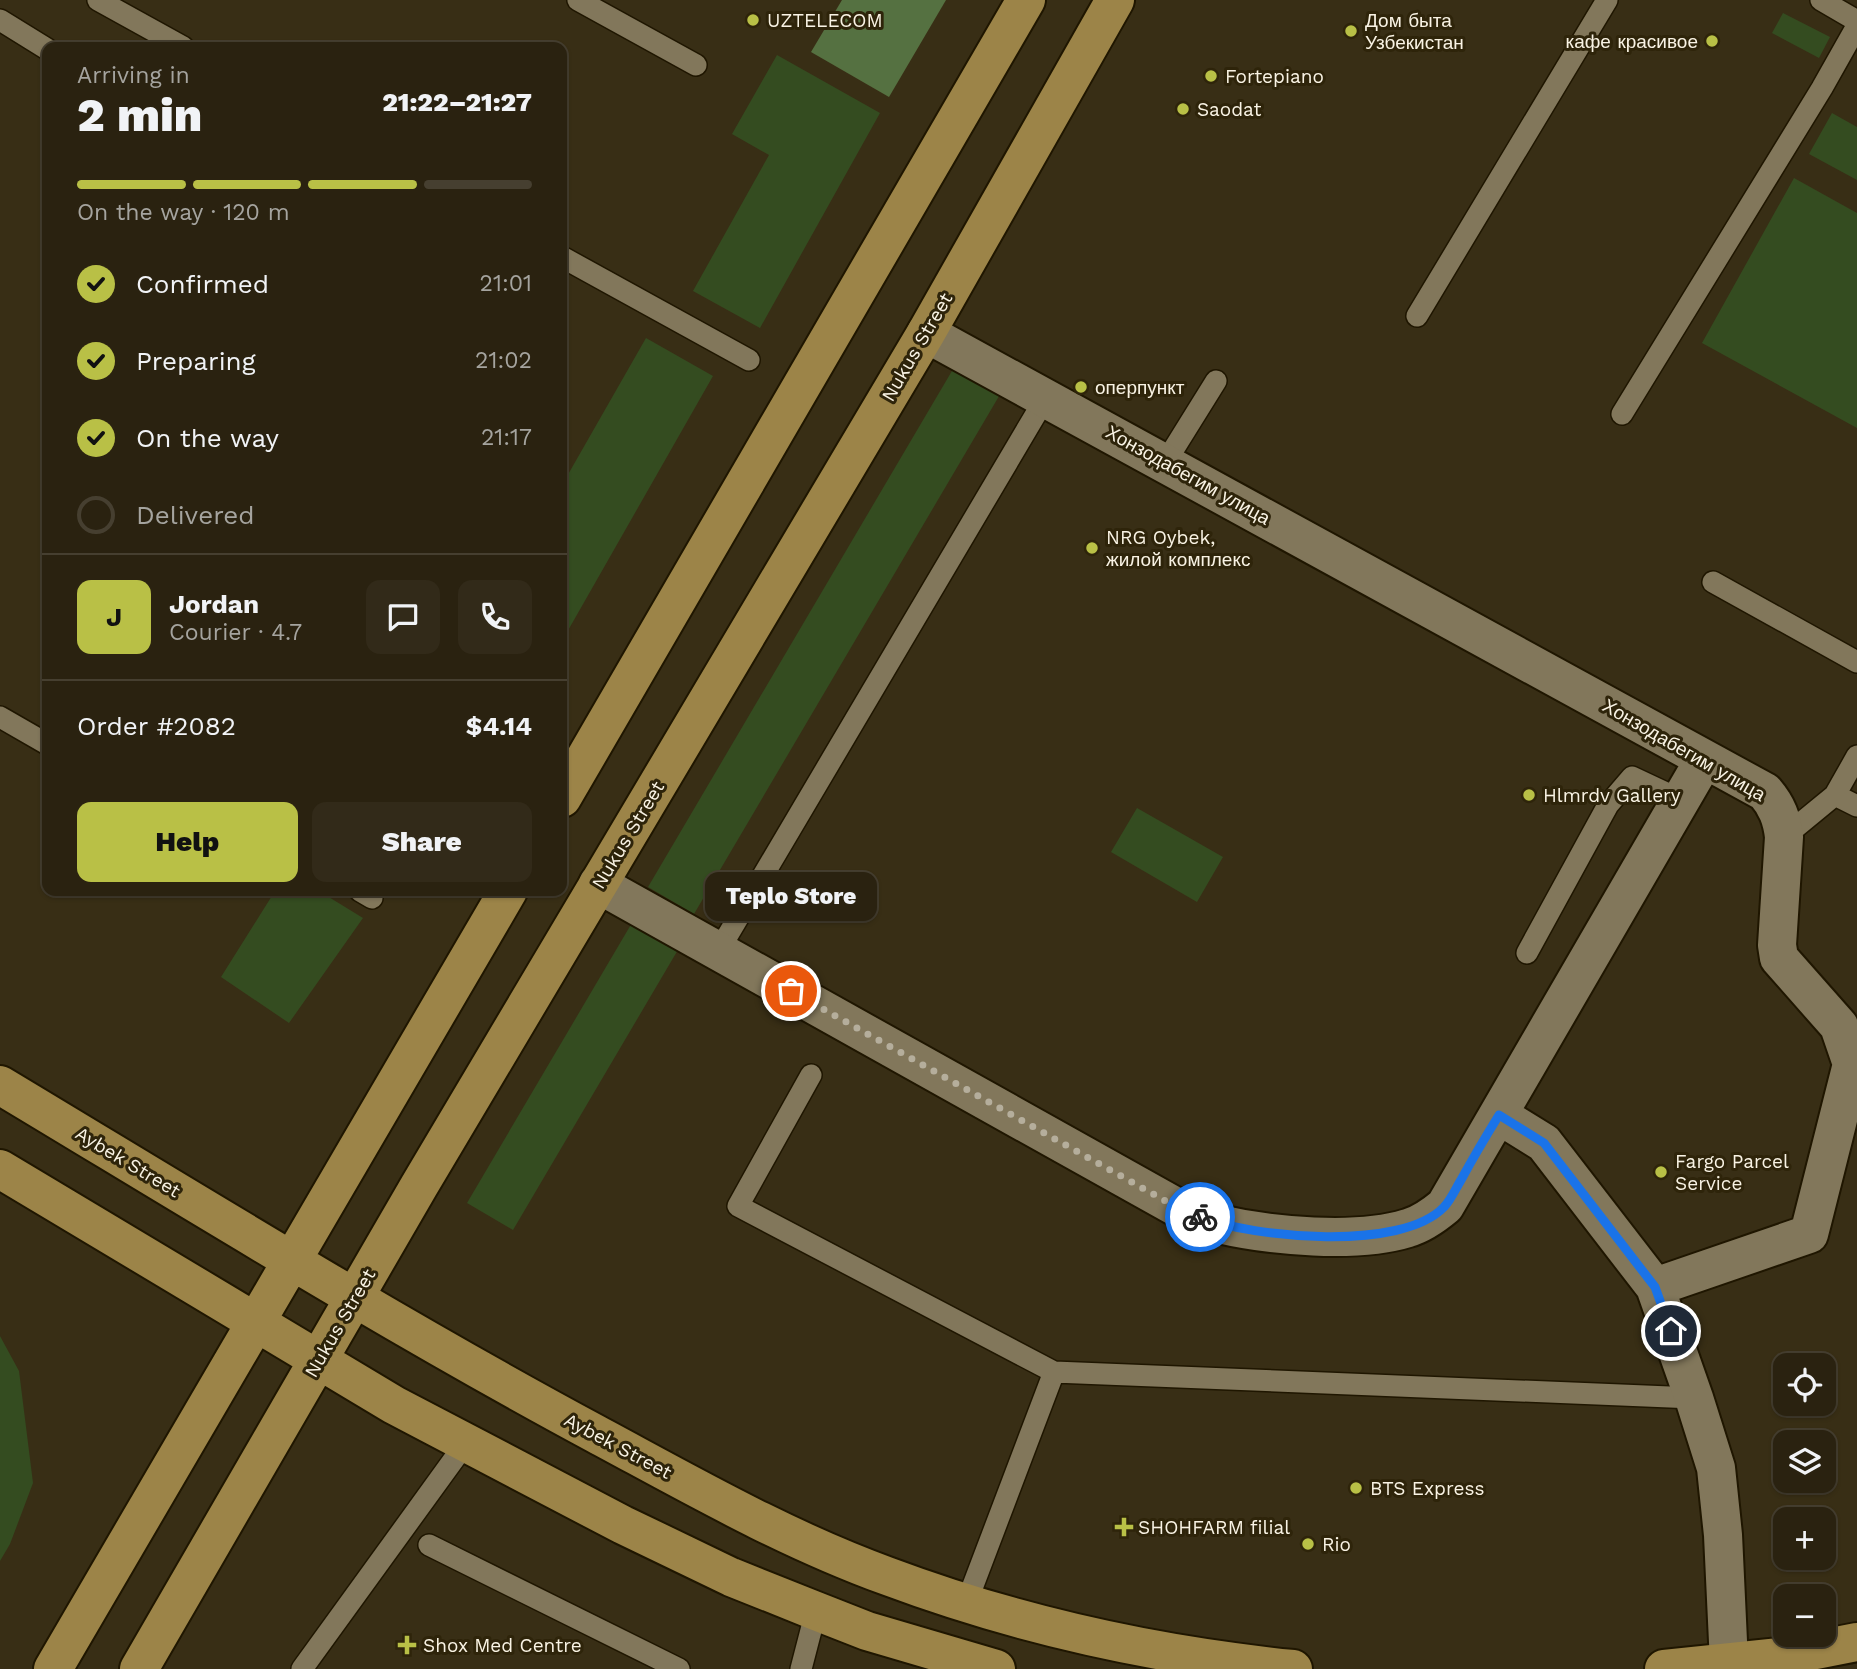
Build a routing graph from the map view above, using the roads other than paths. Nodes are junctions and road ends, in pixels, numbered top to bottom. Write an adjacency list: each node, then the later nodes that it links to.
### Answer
1 (98, 0): 7 (lane)
2 (578, 0): 12 (lane)
3 (1027, 0): 27 (main road)
4 (1115, 0): 15 (main road, Nukus Street)
5 (1608, 0): 14 (lane)
6 (1821, 0): 9 (lane)
7 (126, 7): 10 (lane)
8 (0, 20): 11 (lane)
9 (1857, 23): 19 (lane)
10 (176, 42)
11 (42, 46)
12 (696, 65)
13 (567, 260): 16 (lane)
14 (1417, 316)
15 (926, 333): 18 (street, Хонзодабегим улица); 32 (main road, Nukus Street)
16 (749, 360)
17 (1216, 381): 20 (lane)
18 (1046, 397): 20 (street, Хонзодабегим улица); 34 (lane)
19 (1622, 414)
20 (1166, 463): 26 (street, Хонзодабегим улица)
21 (1713, 582): 22 (lane)
22 (1857, 662)
23 (0, 717): 24 (lane)
24 (42, 741)
25 (1857, 756): 28 (lane)
26 (1704, 760): 29 (street); 31 (street, Хонзодабегим улица)
27 (567, 789)
28 (1835, 794): 30 (lane); 31 (lane)
29 (1681, 800): 35 (lane); 39 (street)
30 (1857, 806)
31 (1784, 836): 36 (street, Хонзодабегим улица)
32 (598, 884): 34 (street); 43 (main road, Nukus Street)
33 (505, 896): 41 (main road)
34 (719, 950): 39 (street)
35 (1527, 953)
36 (1854, 1064): 42 (street, Хонзодабегим улица)
37 (811, 1075): 46 (lane)
38 (0, 1085): 41 (main road, Aybek Street)
39 (1499, 1115): 42 (street)
40 (0, 1168): 44 (main road)
41 (292, 1261): 43 (main road, Aybek Street); 44 (main road)
42 (1655, 1287): 47 (street)
43 (355, 1298): 45 (main road, Nukus Street); 50 (main road, Aybek Street)
44 (255, 1322): 45 (main road); 54 (main road)
45 (318, 1360): 48 (main road); 55 (main road, Nukus Street)
46 (1054, 1373): 47 (lane); 50 (lane)
47 (1694, 1398): 53 (street)
48 (465, 1444): 51 (main road); 56 (lane)
49 (429, 1545): 57 (lane)
50 (966, 1604): 60 (main road, Aybek Street)
51 (816, 1611): 58 (lane); 59 (main road)
52 (1857, 1642): 53 (main road)
53 (1729, 1663): 61 (main road)
54 (53, 1669)
55 (139, 1669)
56 (302, 1669)
57 (679, 1669)
58 (801, 1669)
59 (996, 1669)
60 (1293, 1669)
61 (1664, 1669)

